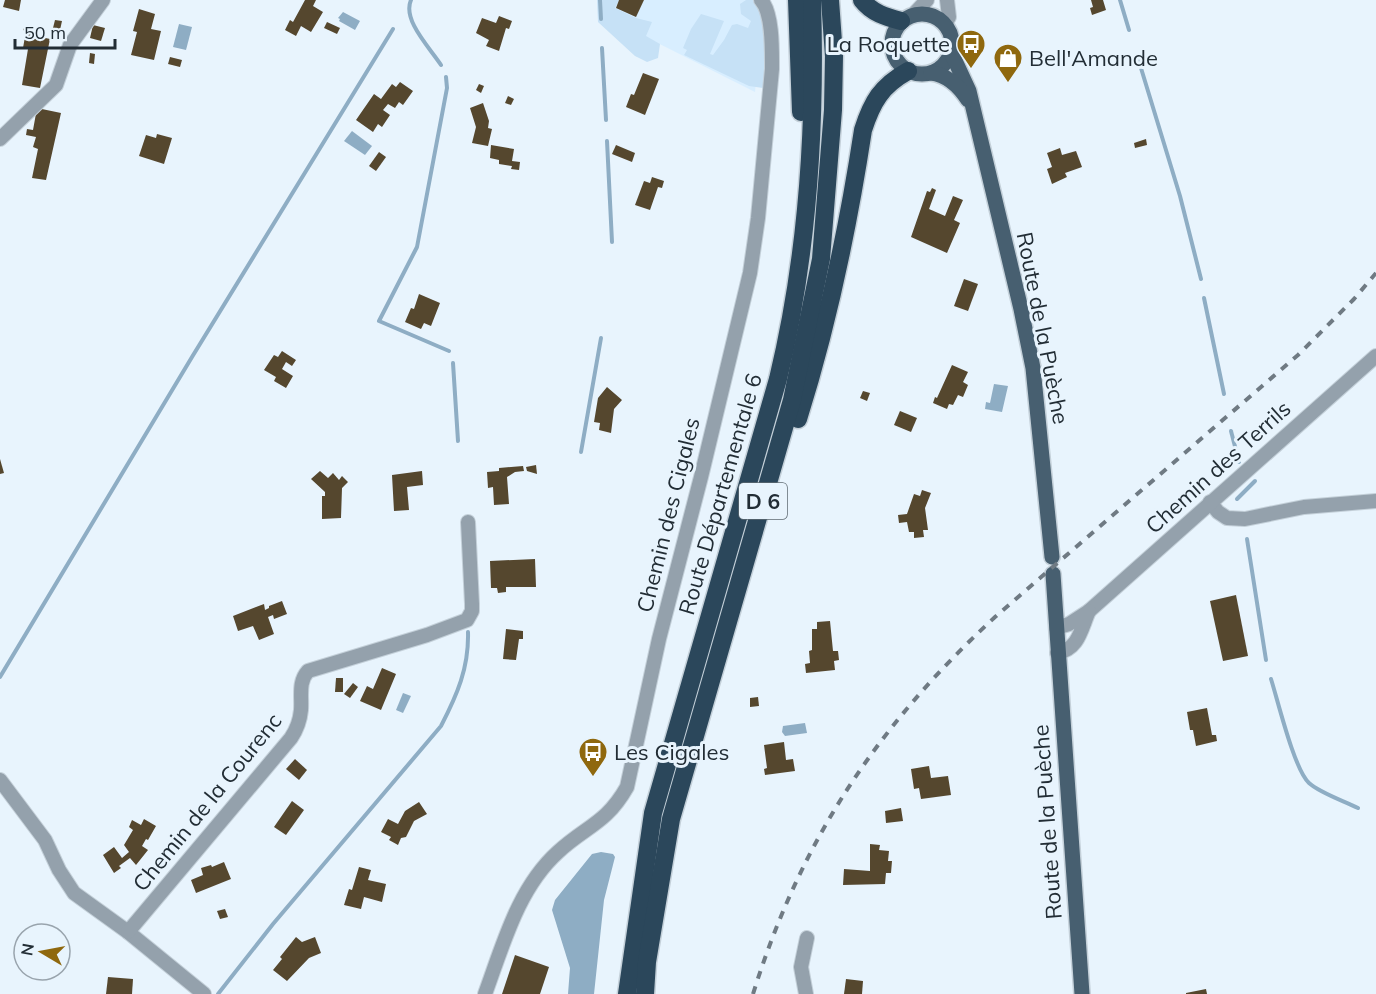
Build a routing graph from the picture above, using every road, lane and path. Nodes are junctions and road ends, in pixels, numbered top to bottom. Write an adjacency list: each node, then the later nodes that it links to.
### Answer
1 (103, 0): 15 (street)
2 (760, 0): 31 (street, Chemin des Cigales)
3 (797, 0): 16 (highway)
4 (812, 0): 16 (highway, Route Départementale 6 / D 6)
5 (830, 0): 21 (highway, Route Départementale 6 / D 6)
6 (862, 0): 9 (highway)
7 (927, 0): 9 (street)
8 (947, 0): 10 (street)
9 (907, 18): 10 (main road); 12 (main road)
10 (945, 24): 11 (main road)
11 (951, 52): 13 (main road); 14 (main road, Route de la Puèche)
12 (908, 71): 13 (main road); 21 (highway)
13 (931, 73): 14 (main road, Route de la Puèche)
14 (974, 110): 22 (main road, Route de la Puèche)
15 (0, 139)
16 (789, 333): 32 (highway, Route Départementale 6 / D 6)
17 (1376, 356): 19 (street, Chemin des Terrils)
18 (1376, 501): 19 (street)
19 (1210, 502): 24 (street, Chemin des Terrils)
20 (468, 522): 28 (street, Chemin de la Courenc)
21 (747, 554): 33 (highway, Route Départementale 6 / D 6)
22 (1052, 556)
23 (1053, 574): 25 (main road, Route de la Puèche)
24 (1089, 611): 25 (street, Chemin des Terrils); 26 (street, Chemin des Terrils)
25 (1056, 628): 26 (main road, Route de la Puèche)
26 (1057, 654): 35 (main road, Route de la Puèche)
27 (0, 780): 28 (street)
28 (128, 932): 30 (street)
29 (807, 938): 34 (street)
30 (204, 994)
31 (485, 994)
32 (627, 994)
33 (645, 994)
34 (806, 994)
35 (1082, 994)

